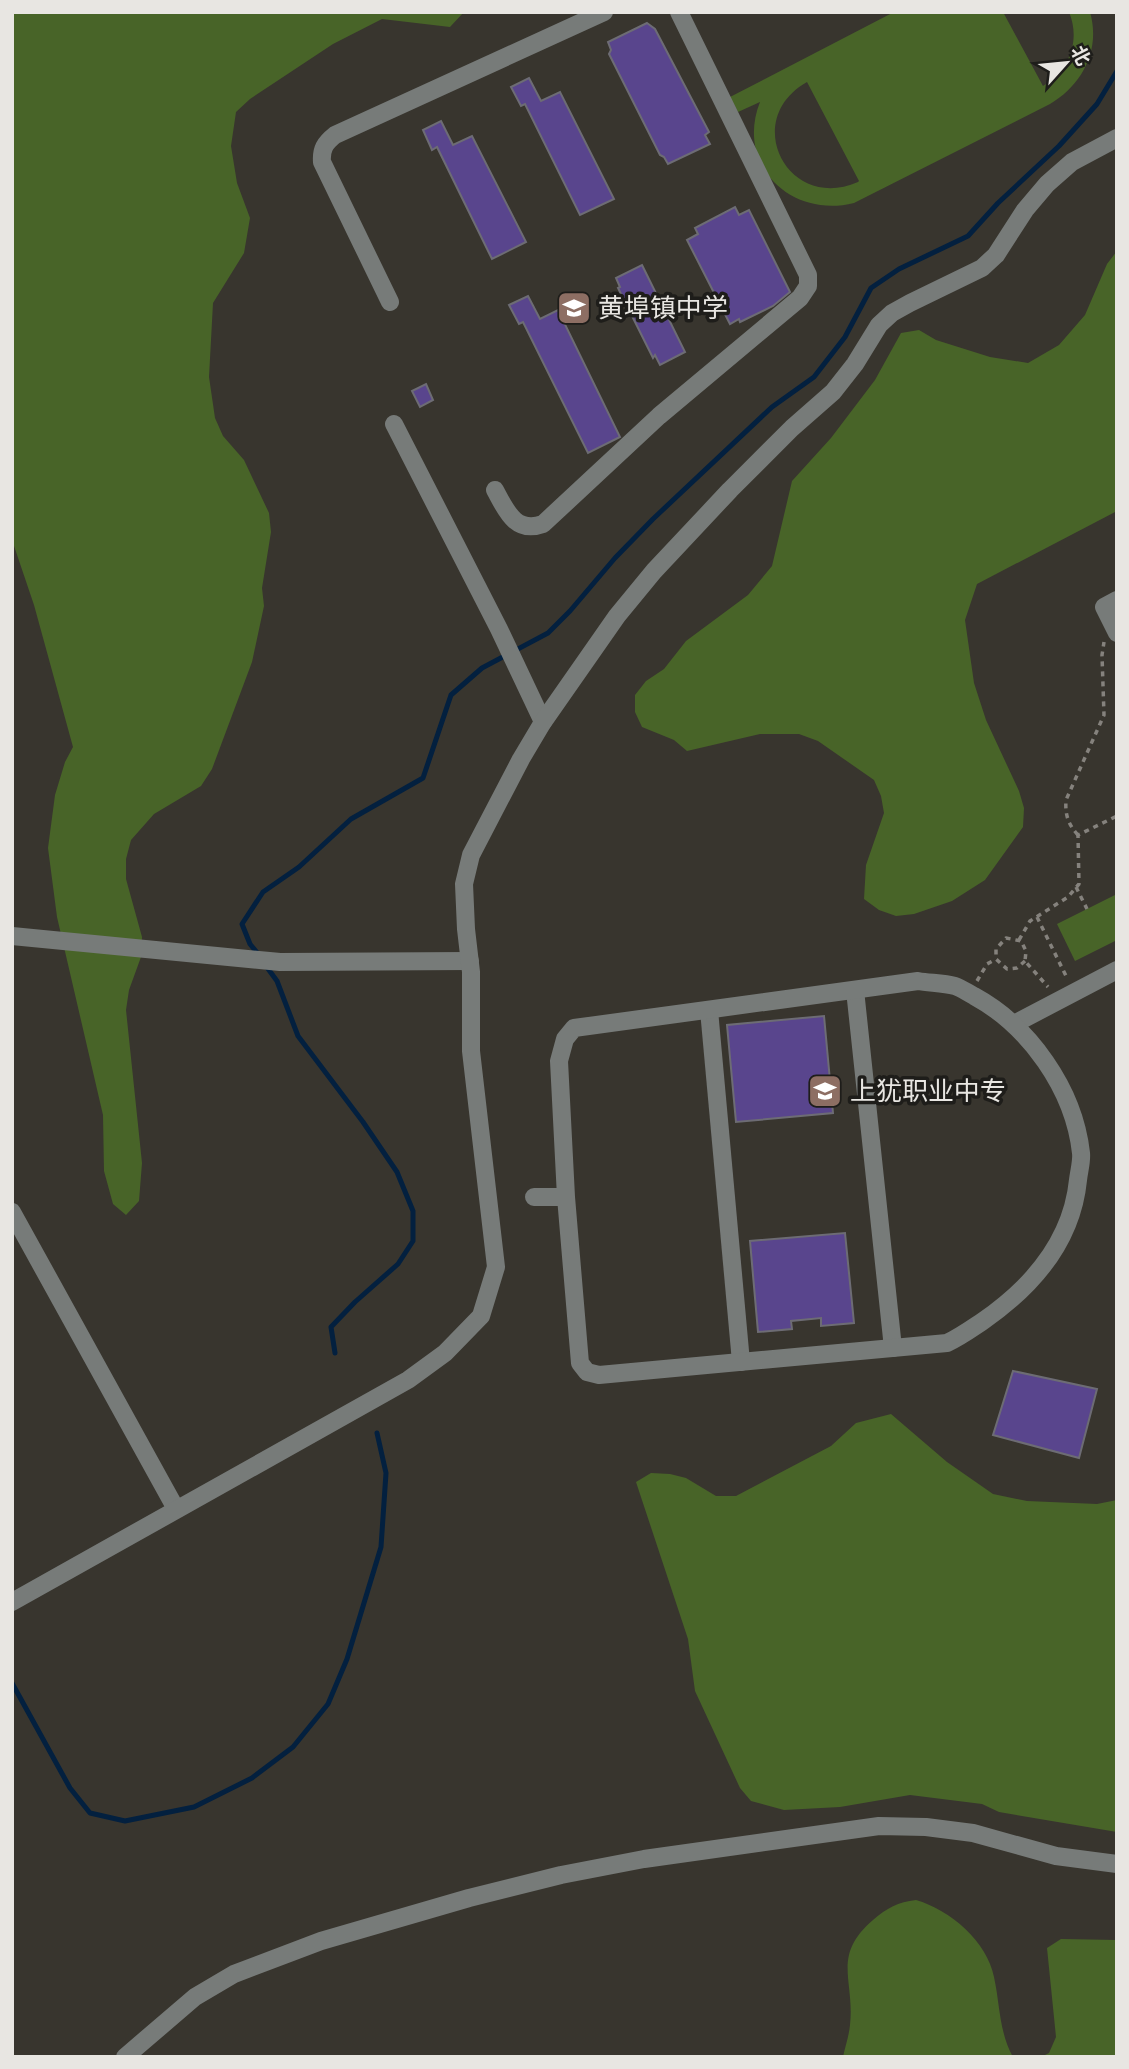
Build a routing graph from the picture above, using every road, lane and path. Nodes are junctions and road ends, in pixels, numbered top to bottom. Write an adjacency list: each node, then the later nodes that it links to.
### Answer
1 (604, 12): 4 (street)
2 (679, 12): 6 (street)
3 (1117, 138): 9 (street)
4 (390, 302)
5 (394, 424): 9 (street)
6 (495, 490)
7 (1117, 600): 8 (street)
8 (1112, 635): 11 (path)
9 (543, 722): 18 (street)
10 (1117, 816): 11 (path)
11 (1078, 835): 12 (path)
12 (1076, 887): 13 (path); 14 (path)
13 (1087, 909)
14 (1037, 917): 16 (path); 21 (path)
15 (12, 936): 18 (street)
16 (1019, 940): 17 (path); 19 (path)
17 (996, 959): 19 (path); 22 (path)
18 (470, 961): 32 (street)
19 (1025, 961): 23 (path)
20 (1117, 970): 26 (street)
21 (1067, 979)
22 (975, 982)
23 (1050, 989)
24 (855, 990): 25 (street); 26 (street); 30 (street)
25 (709, 1010): 28 (street); 31 (street)
26 (1014, 1024): 30 (street)
27 (534, 1197): 28 (street)
28 (566, 1197): 31 (street)
29 (12, 1212): 32 (street)
30 (893, 1348): 31 (street)
31 (741, 1362)
32 (176, 1509): 33 (street)
33 (12, 1602)
34 (1117, 1864): 35 (street)
35 (125, 2057)

